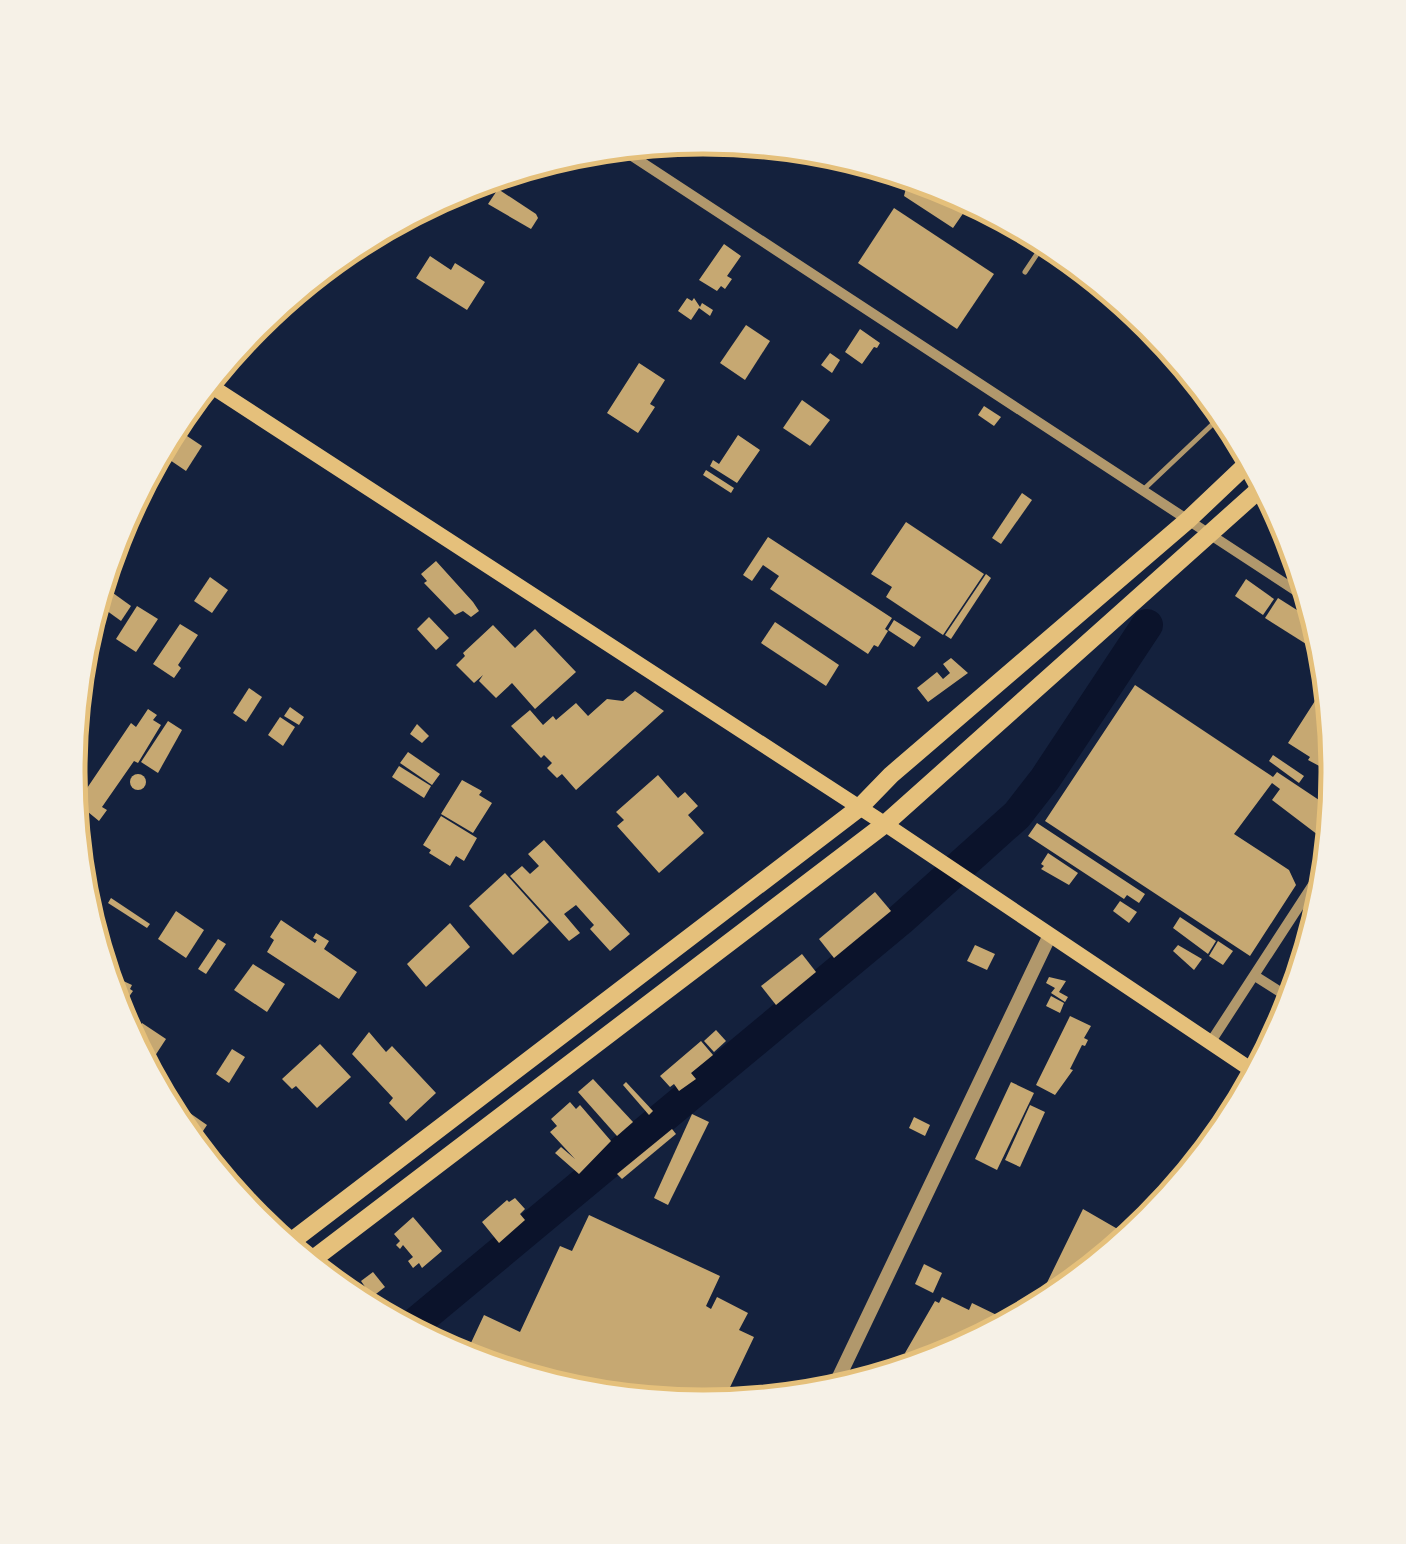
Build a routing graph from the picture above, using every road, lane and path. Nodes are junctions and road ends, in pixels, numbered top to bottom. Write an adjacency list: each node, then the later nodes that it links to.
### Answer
1 (635, 158): 7 (street)
2 (1038, 253): 3 (lane)
3 (1025, 272)
4 (218, 390): 12 (main road)
5 (1213, 424): 7 (lane)
6 (1241, 469): 9 (highway)
7 (1143, 490): 9 (street)
8 (1254, 494): 10 (highway)
9 (1188, 520): 10 (street); 12 (highway)
10 (1210, 534): 11 (street); 13 (highway)
11 (1293, 589)
12 (859, 808): 13 (main road); 20 (highway)
13 (885, 824): 15 (main road); 21 (highway)
14 (1309, 890): 16 (street)
15 (1049, 937): 18 (main road); 22 (street)
16 (1255, 976): 17 (street); 18 (street)
17 (1280, 992)
18 (1210, 1043): 19 (main road)
19 (1246, 1066)
20 (297, 1237)
21 (318, 1255)
22 (840, 1374)

